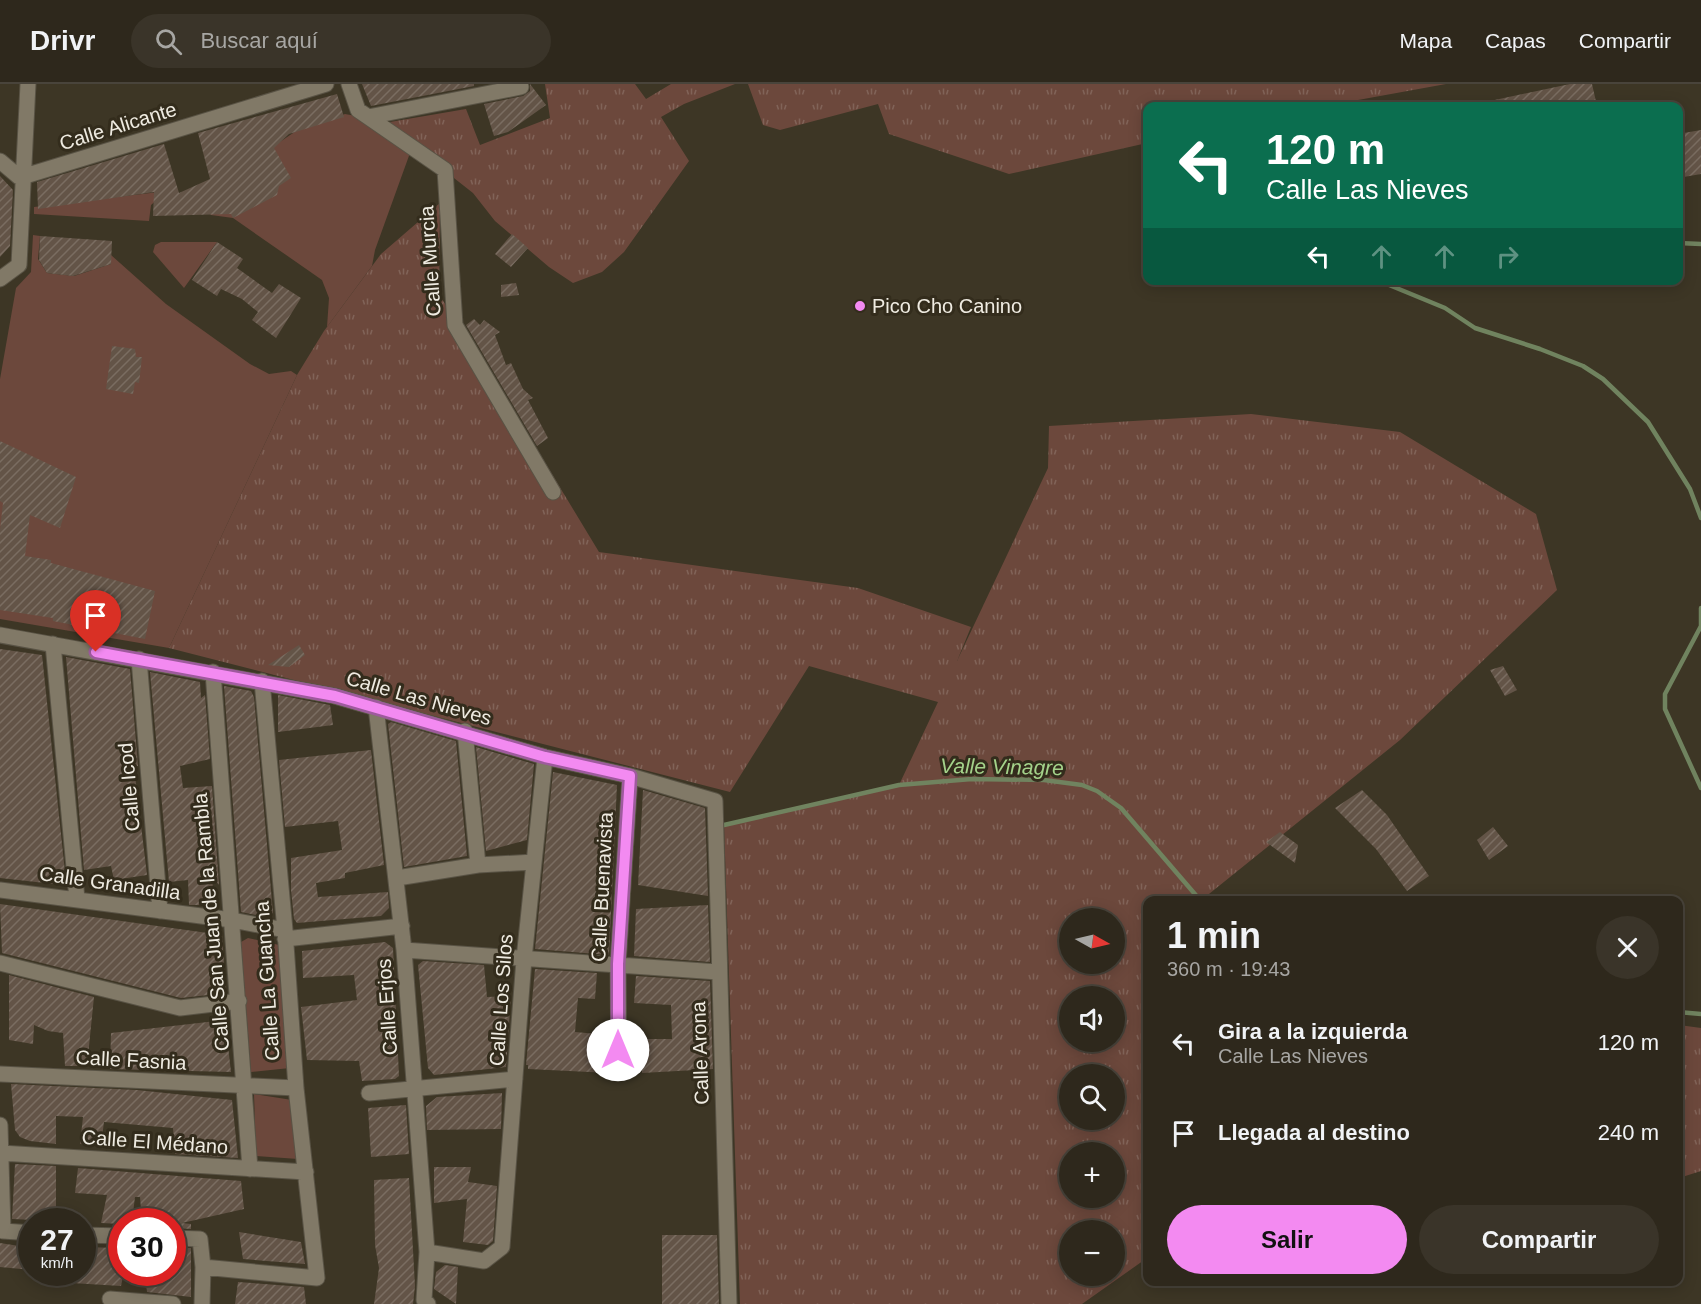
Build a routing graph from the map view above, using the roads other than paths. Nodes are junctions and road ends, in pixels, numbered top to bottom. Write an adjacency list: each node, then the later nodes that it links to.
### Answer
1 (28, 84): 7 (street)
2 (326, 84): 7 (street, Calle Alicante)
3 (349, 84): 5 (street, Calle Murcia)
4 (521, 87): 5 (street)
5 (368, 117): 9 (street, Calle Murcia)
6 (0, 161): 7 (street)
7 (26, 176): 8 (street)
8 (2, 274)
9 (553, 492)
10 (0, 635): 11 (street, Calle Las Nieves)
11 (52, 644): 12 (street, Calle Las Nieves); 24 (street)
12 (138, 659): 13 (street, Calle Las Nieves); 25 (street, Calle Icod)
13 (213, 672): 14 (street, Calle Las Nieves); 26 (street, Calle San Juan de la Rambla)
14 (262, 681): 15 (street, Calle Las Nieves); 28 (street, Calle La Guancha)
15 (376, 706): 16 (street, Calle Las Nieves); 22 (street, Calle Erjos)
16 (465, 731): 17 (street, Calle Las Nieves); 21 (street)
17 (545, 757): 18 (street, Calle Las Nieves); 20 (street, Calle Los Silos)
18 (630, 776): 19 (street, Calle Las Nieves); 32 (street, Calle Buenavista)
19 (716, 801): 33 (street, Calle Arona)
20 (534, 862): 21 (street); 30 (street, Calle Los Silos)
21 (478, 865): 22 (street)
22 (398, 878): 27 (street, Calle Erjos)
23 (0, 890): 24 (street, Calle Granadilla)
24 (77, 899): 25 (street, Calle Granadilla)
25 (160, 911): 26 (street, Calle Granadilla)
26 (232, 920): 28 (street, Calle Granadilla); 34 (street, Calle San Juan de la Rambla)
27 (402, 926): 28 (street, Calle Granadilla); 29 (street, Calle Erjos)
28 (285, 934): 39 (street, Calle La Guancha)
29 (404, 950): 30 (street); 40 (street, Calle Erjos)
30 (524, 959): 32 (street); 37 (street, Calle Los Silos)
31 (0, 963): 34 (street)
32 (618, 964): 33 (street); 35 (street, Calle Buenavista)
33 (718, 972): 55 (street, Calle Arona)
34 (239, 1001): 38 (street, Calle San Juan de la Rambla)
35 (619, 1072)
36 (0, 1074): 38 (street, Calle Fasnia)
37 (515, 1079): 40 (street); 49 (street, Calle Los Silos)
38 (246, 1087): 39 (street, Calle Fasnia); 44 (street, Calle San Juan de la Rambla)
39 (296, 1088): 45 (street, Calle La Guancha)
40 (413, 1089): 41 (street); 49 (street, Calle Erjos)
41 (369, 1093)
42 (0, 1125): 43 (street)
43 (1, 1153): 44 (street, Calle El Médano); 46 (street)
44 (250, 1170): 45 (street, Calle El Médano)
45 (306, 1172): 50 (street, Calle La Guancha)
46 (2, 1226): 47 (street)
47 (18, 1230)
48 (186, 1238): 50 (street)
49 (427, 1252): 54 (street, Calle Erjos)
50 (203, 1267): 53 (street)
51 (110, 1299): 52 (street)
52 (173, 1304)
53 (202, 1304)
54 (428, 1304)
55 (729, 1304)

